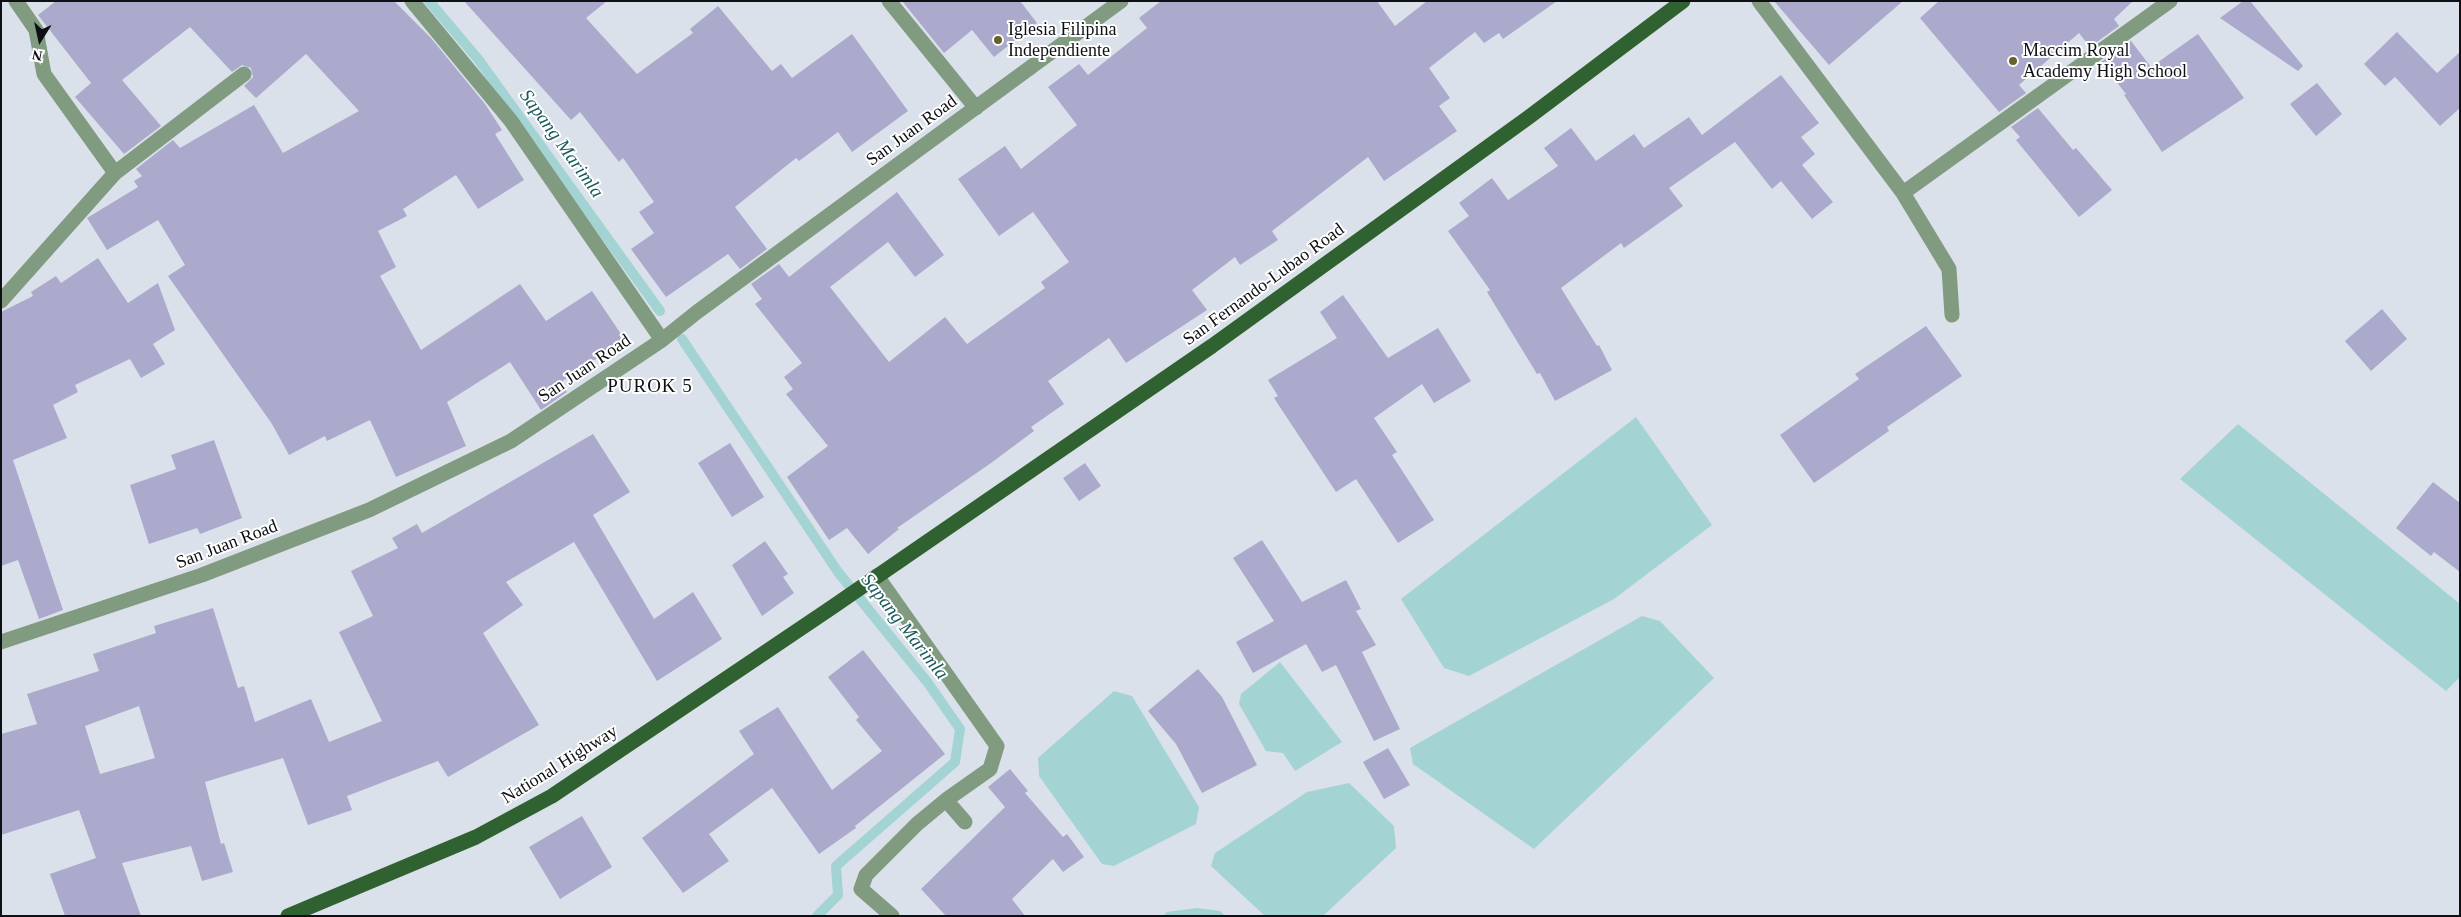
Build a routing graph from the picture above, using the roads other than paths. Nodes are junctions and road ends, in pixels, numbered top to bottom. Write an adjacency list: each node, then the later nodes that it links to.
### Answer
1 (16, 1): 10 (street)
2 (412, 1): 14 (street)
3 (889, 1): 9 (street)
4 (1121, 1): 9 (street, San Juan Road)
5 (1683, 1): 15 (main road, San Fernando-Lubao Road)
6 (1759, 1): 11 (street)
7 (2170, 1): 11 (street)
8 (244, 74): 10 (street)
9 (976, 108): 14 (street, San Juan Road)
10 (115, 173): 12 (street)
11 (1903, 193): 13 (street)
12 (1, 301)
13 (1952, 315)
14 (662, 340): 17 (street, San Juan Road)
15 (877, 576): 16 (main road, San Fernando-Lubao Road); 18 (street)
16 (860, 588): 20 (main road, National Highway)
17 (1, 642)
18 (946, 800): 19 (street); 21 (street)
19 (965, 822)
20 (288, 916)
21 (892, 916)

